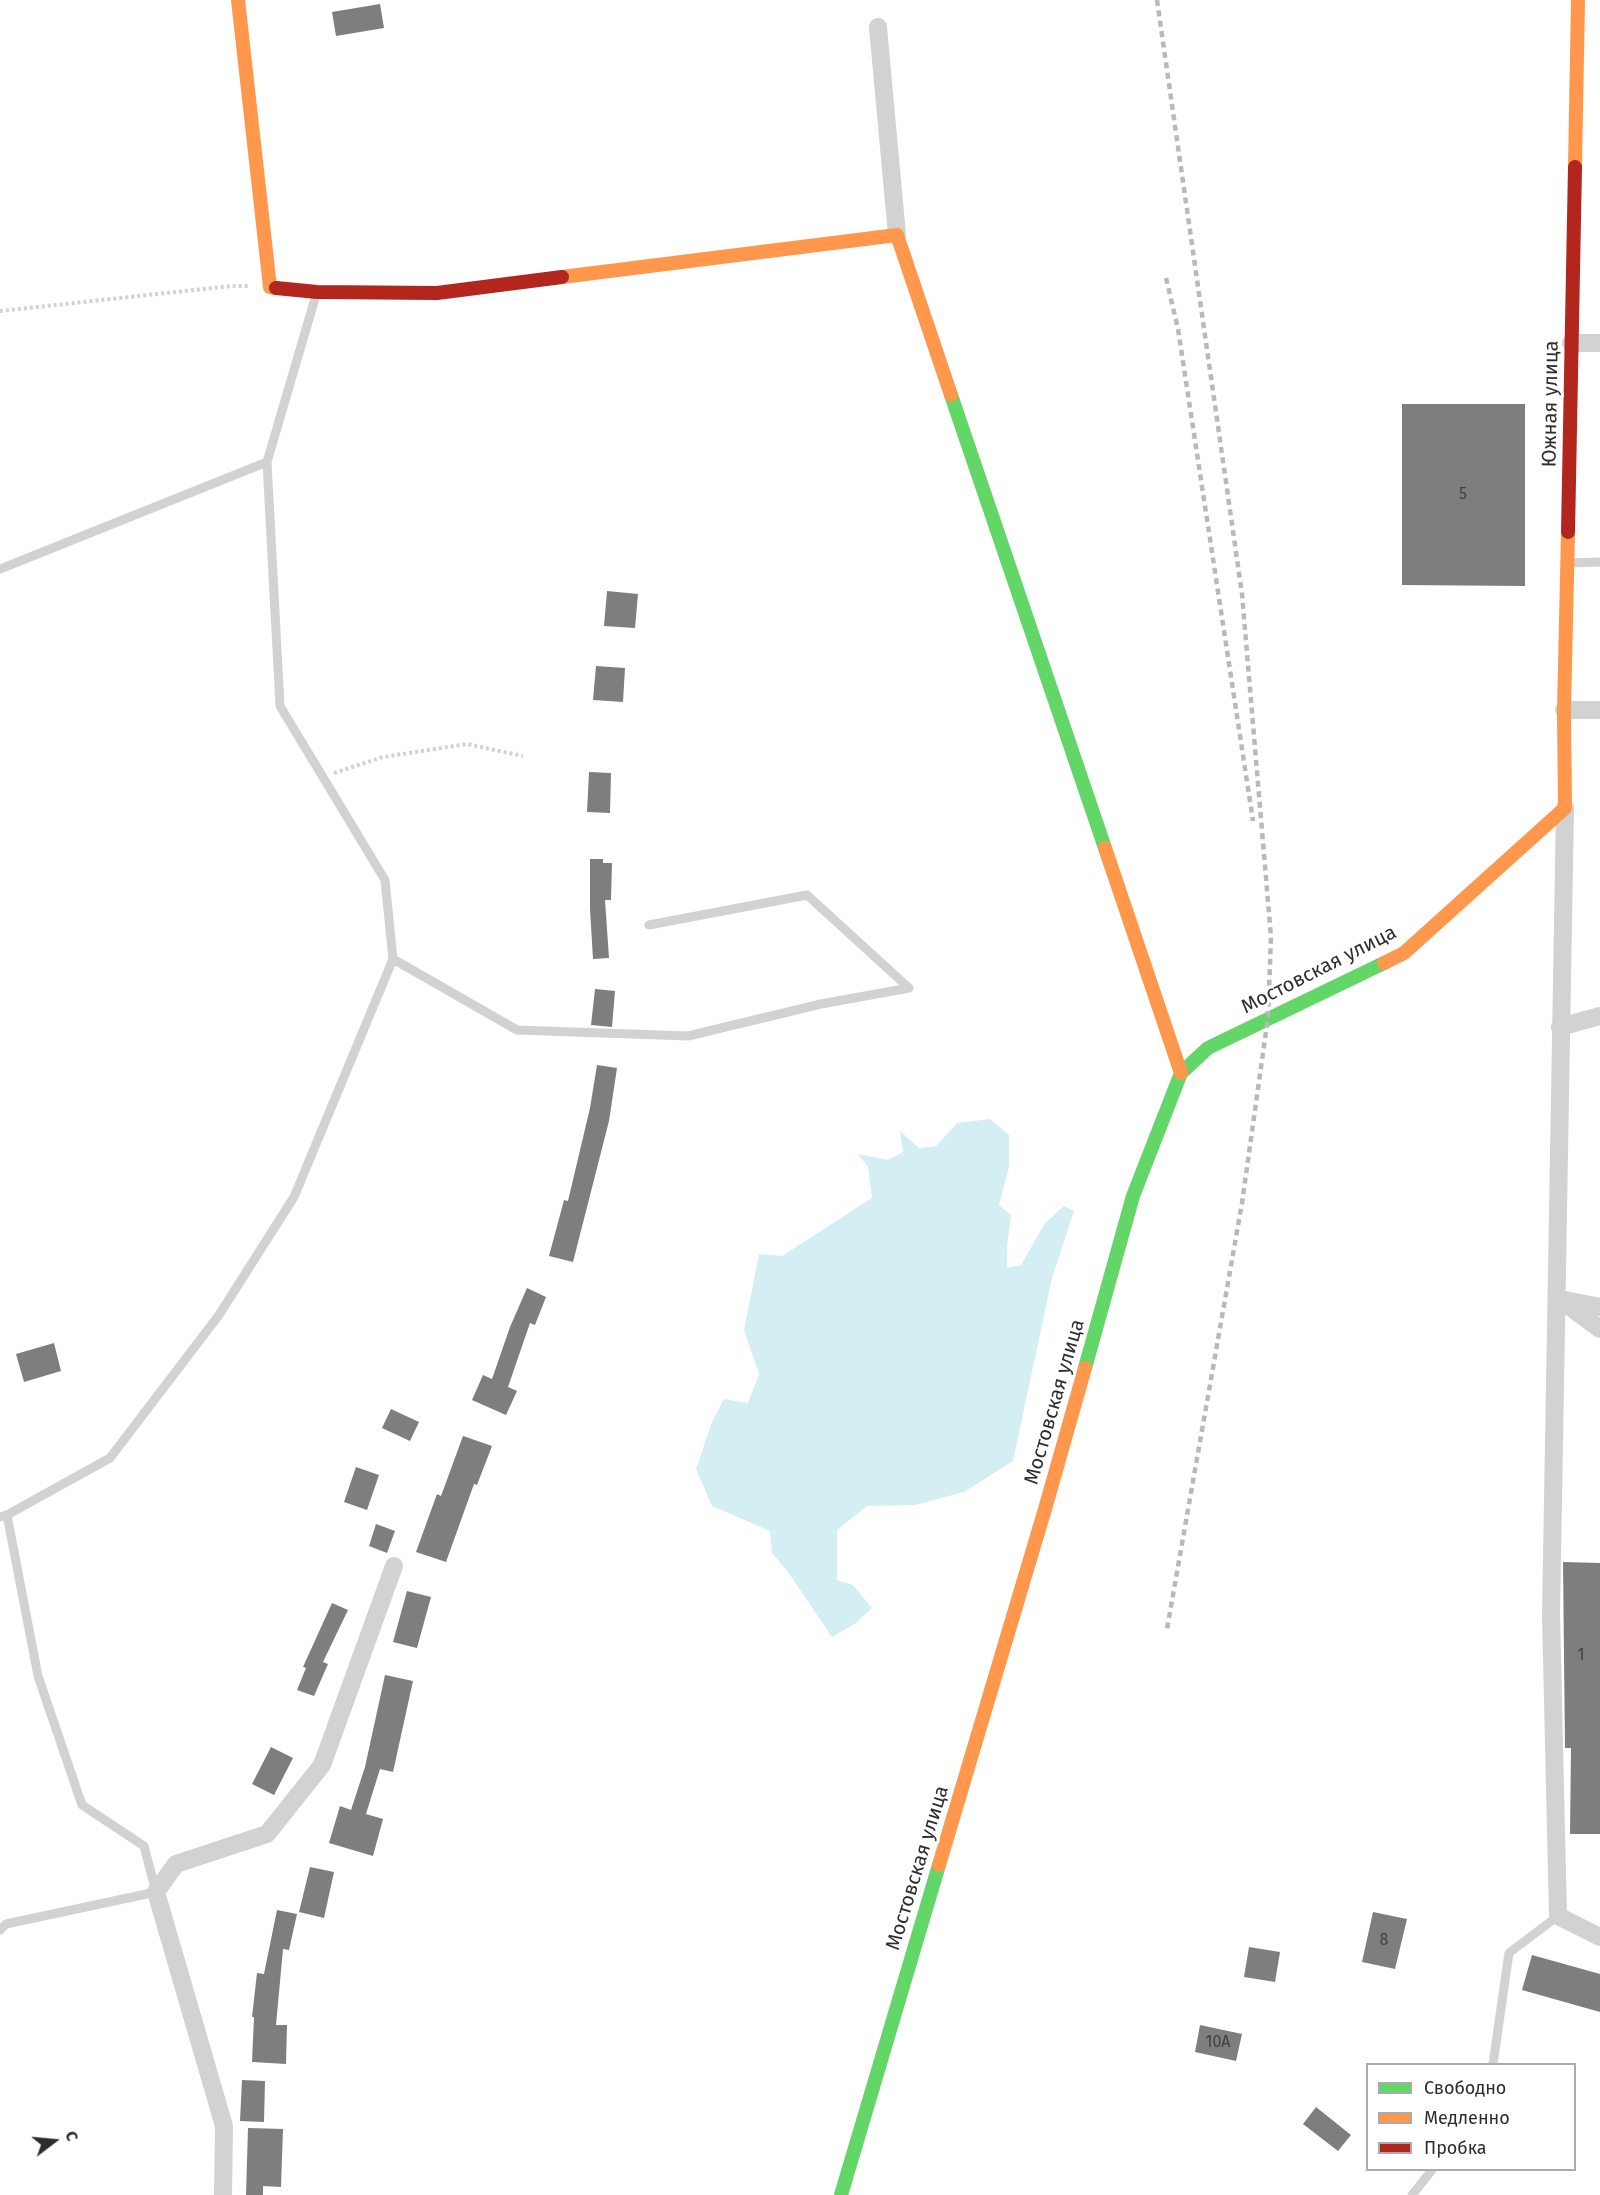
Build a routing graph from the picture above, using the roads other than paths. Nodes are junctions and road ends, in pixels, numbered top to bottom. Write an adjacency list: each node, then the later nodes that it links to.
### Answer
1 (238, 0): 5 (street)
2 (1578, 0): 6 (street, Южная улица)
3 (878, 27): 4 (street)
4 (897, 235): 5 (street); 19 (street)
5 (316, 292): 8 (lane)
6 (1571, 343): 7 (street); 10 (street, Южная улица)
7 (1600, 343)
8 (267, 462): 11 (lane); 16 (lane)
9 (1600, 562): 10 (lane)
10 (1567, 563): 12 (street, Южная улица)
11 (0, 570)
12 (1564, 710): 13 (street); 14 (street, Южная улица)
13 (1600, 710)
14 (1565, 808): 18 (street); 19 (street, Мостовская улица)
15 (649, 925): 16 (lane)
16 (393, 959): 23 (lane)
17 (1600, 1016): 18 (street)
18 (1560, 1027): 20 (street)
19 (1181, 1073): 32 (street, Мостовская улица)
20 (1558, 1298): 21 (street); 22 (street); 26 (street)
21 (1600, 1307)
22 (1600, 1329)
23 (3, 1516): 25 (lane)
24 (394, 1566): 25 (street)
25 (156, 1892): 27 (lane); 31 (street)
26 (1558, 1916): 28 (street); 29 (lane)
27 (0, 1930)
28 (1600, 1937)
29 (1493, 2063)
30 (1430, 2171): 33 (lane)
31 (223, 2195)
32 (841, 2195)
33 (1412, 2195)

